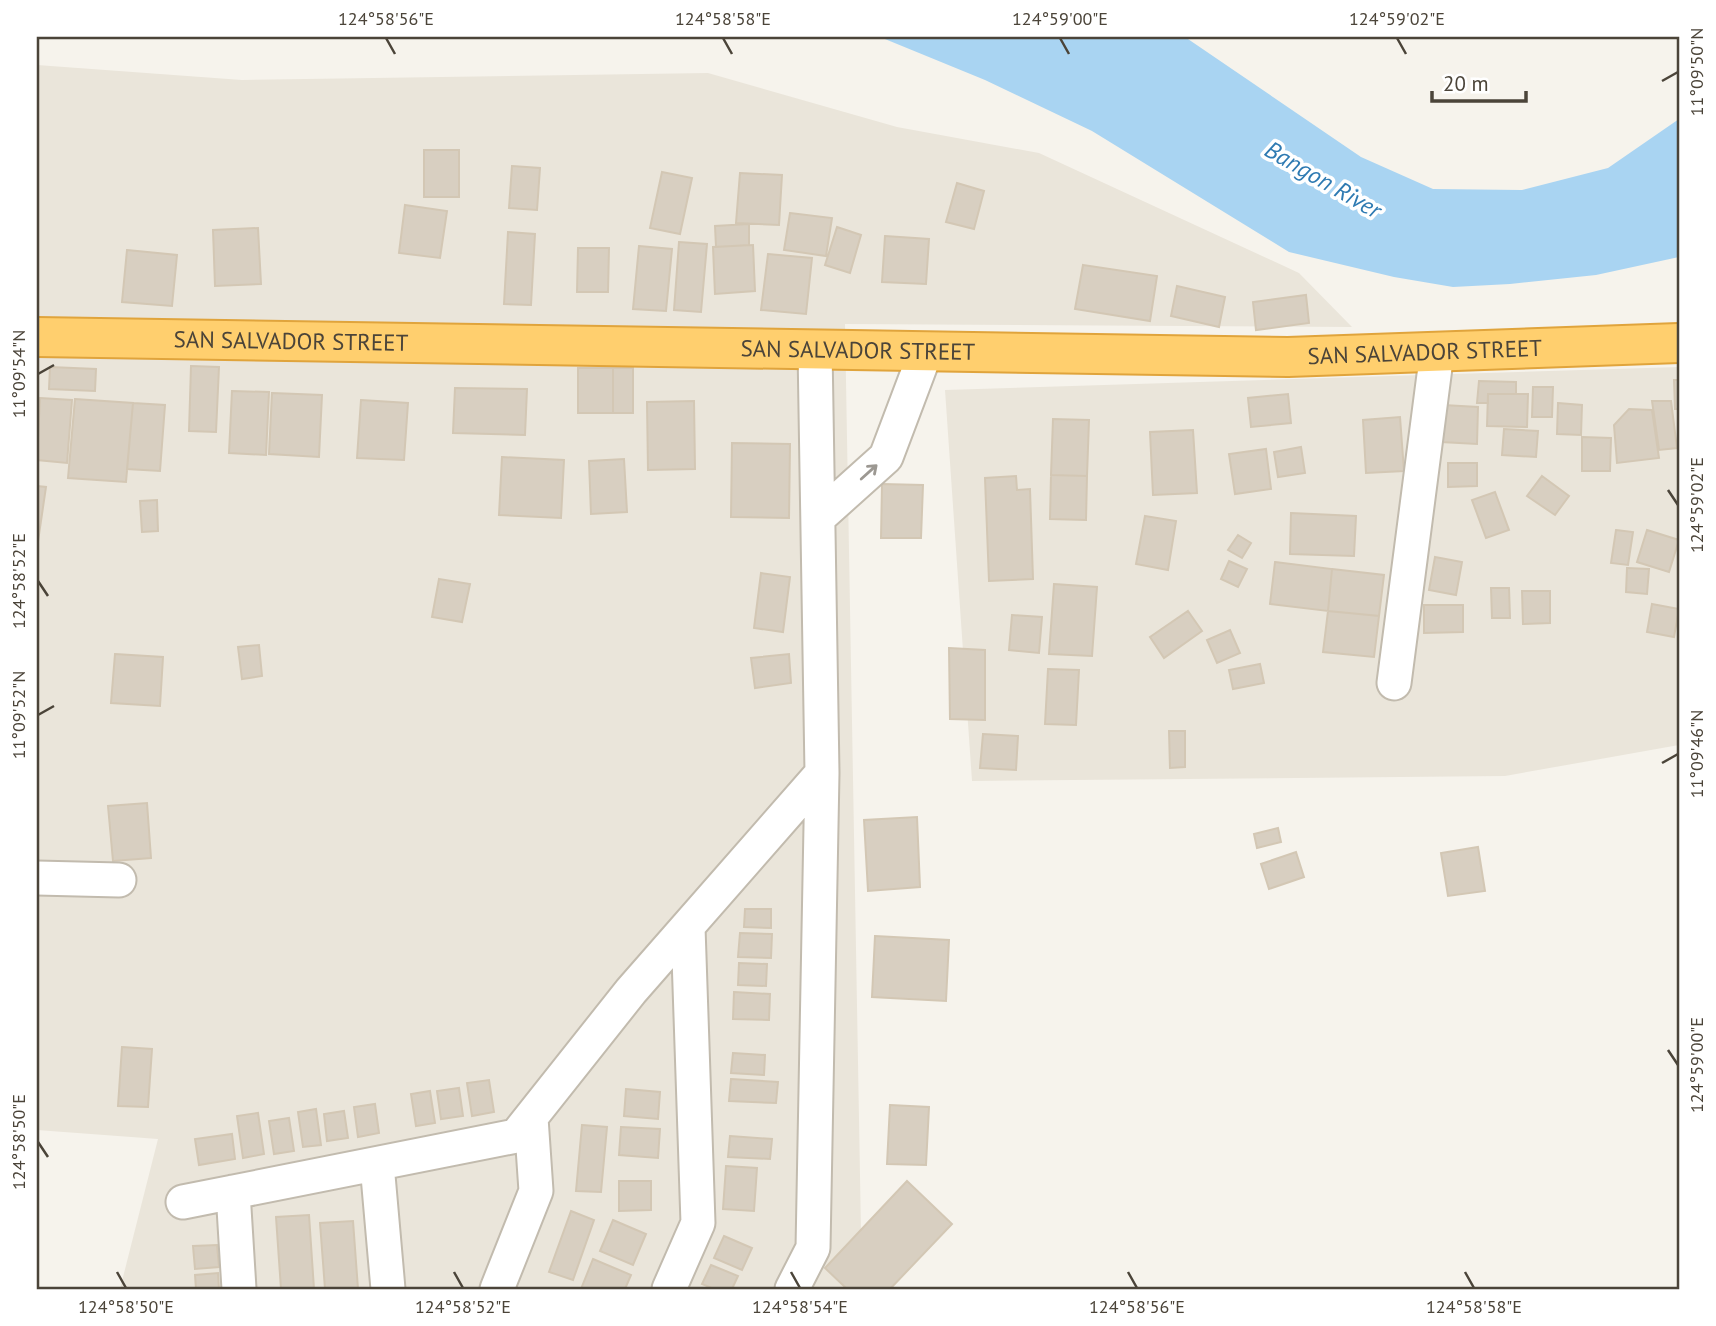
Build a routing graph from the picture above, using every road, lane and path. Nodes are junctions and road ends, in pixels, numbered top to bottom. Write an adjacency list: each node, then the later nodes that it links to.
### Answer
1 (37, 337): 3 (highway, SAN SALVADOR STREET)
2 (1679, 343): 5 (highway, SAN SALVADOR STREET)
3 (816, 349): 4 (highway, SAN SALVADOR STREET); 6 (street)
4 (926, 351): 5 (highway, SAN SALVADOR STREET); 6 (street, one-way to 4)
5 (1437, 352): 7 (street)
6 (818, 518): 8 (street)
7 (1394, 683)
8 (822, 774): 11 (street); 20 (street)
9 (37, 878): 10 (street)
10 (120, 880)
11 (688, 927): 12 (street); 19 (street)
12 (531, 1118): 13 (street); 18 (street)
13 (377, 1164): 14 (street); 17 (street)
14 (233, 1192): 15 (street); 16 (street)
15 (183, 1202)
16 (239, 1289)
17 (388, 1289)
18 (497, 1289)
19 (669, 1289)
20 (792, 1289)

